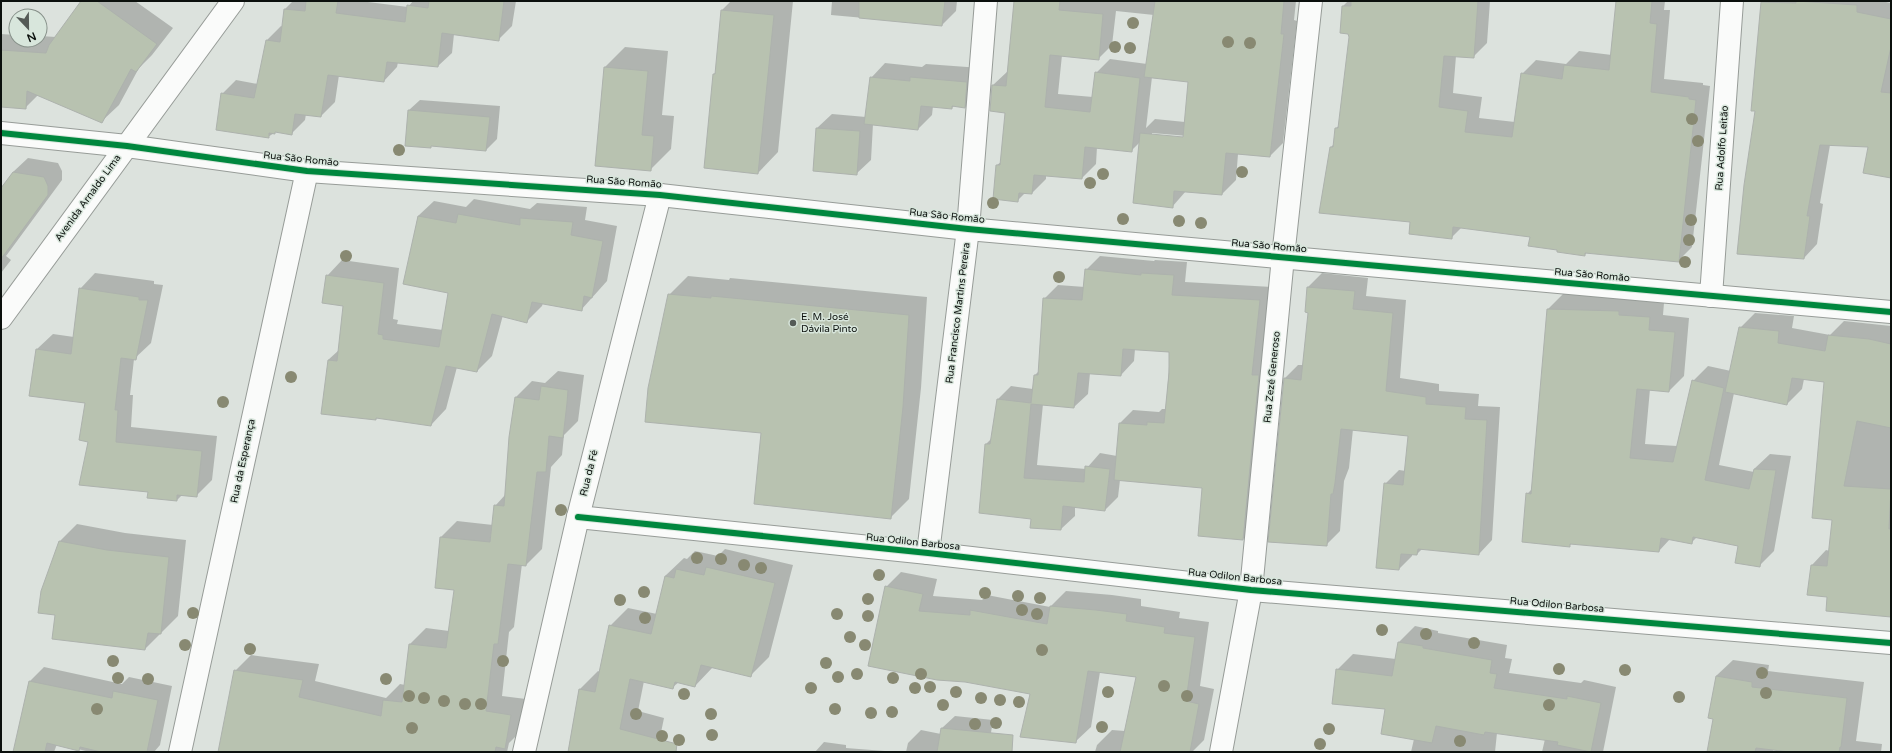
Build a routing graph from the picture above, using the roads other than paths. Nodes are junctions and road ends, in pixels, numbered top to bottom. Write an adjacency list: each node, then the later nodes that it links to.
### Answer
1 (233, 1): 6 (street, Avenida Arnaldo Lima)
2 (986, 1): 9 (street, Rua Francisco Martins Pereira)
3 (1311, 1): 10 (street, Rua Zezé Generoso)
4 (1732, 1): 11 (street, Rua Adolfo Leitão)
5 (1, 133): 6 (street, Rua São Romão)
6 (126, 146): 7 (street, Rua São Romão); 13 (street, Avenida Arnaldo Lima)
7 (307, 171): 8 (street, Rua São Romão); 18 (street, Rua da Esperança)
8 (660, 195): 9 (street, Rua São Romão); 14 (street, Rua da Fé)
9 (968, 229): 10 (street, Rua São Romão); 15 (street, Rua Francisco Martins Pereira)
10 (1283, 257): 11 (street, Rua São Romão); 16 (street, Rua Zezé Generoso)
11 (1711, 296): 12 (street, Rua São Romão)
12 (1891, 312)
13 (1, 318)
14 (578, 517): 15 (street, Rua Odilon Barbosa); 19 (street, Rua da Fé)
15 (928, 553): 16 (street, Rua Odilon Barbosa)
16 (1251, 590): 17 (street, Rua Odilon Barbosa); 20 (street, Rua Zezé Generoso)
17 (1891, 643)
18 (180, 752)
19 (524, 752)
20 (1220, 752)

